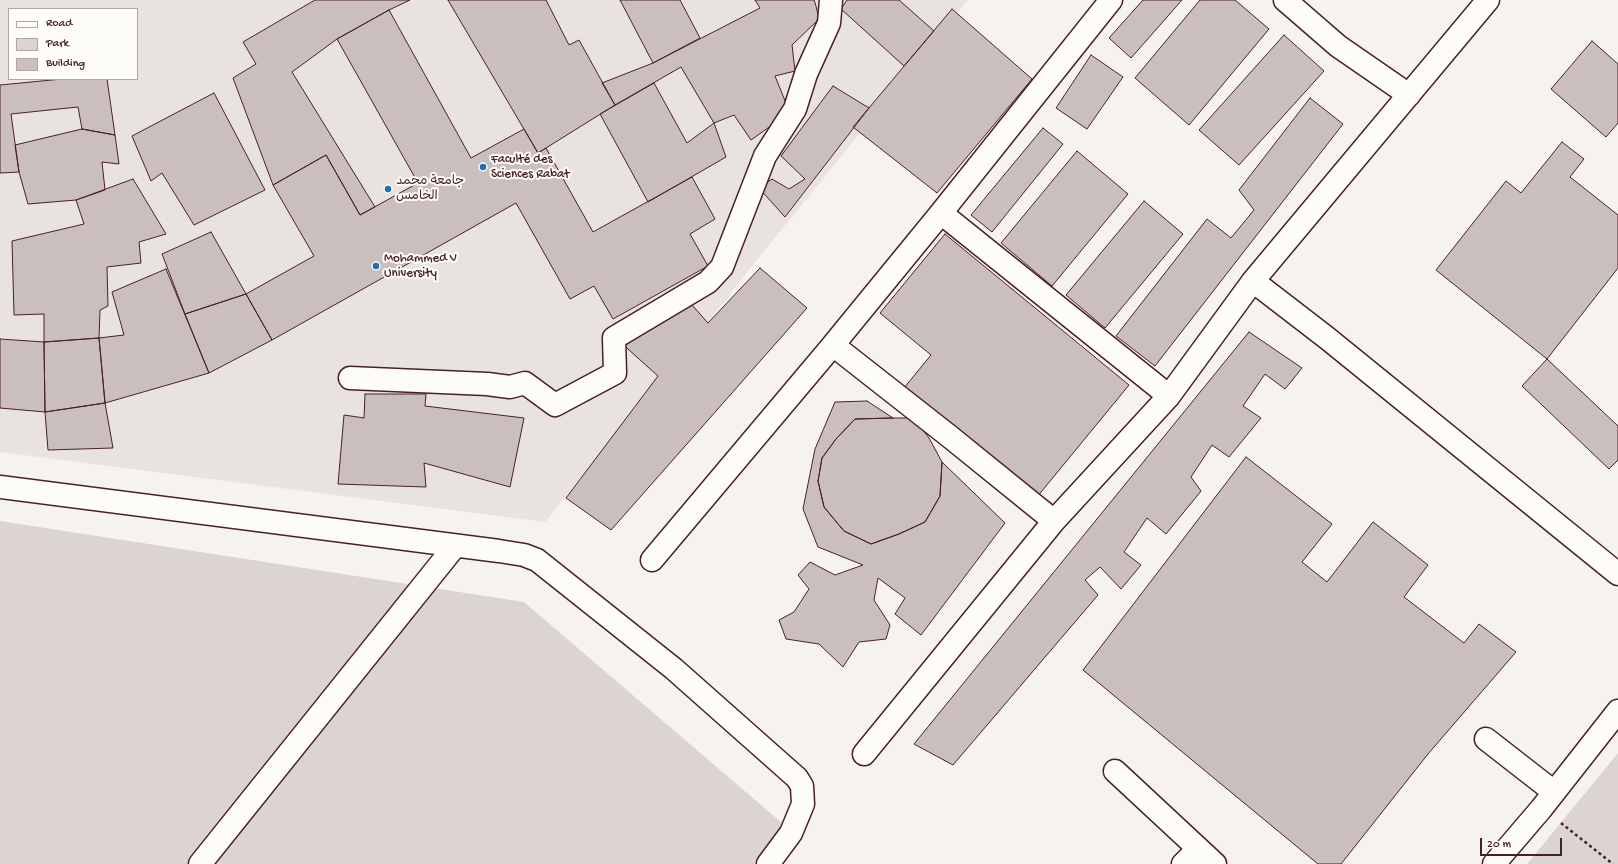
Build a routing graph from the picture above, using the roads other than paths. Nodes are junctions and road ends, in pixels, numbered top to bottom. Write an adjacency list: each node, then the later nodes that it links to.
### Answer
1 (831, 0): 9 (street)
2 (1112, 0): 6 (street)
3 (1285, 0): 5 (street)
4 (1488, 0): 5 (street)
5 (1409, 95): 7 (street)
6 (941, 212): 8 (street); 10 (street)
7 (1253, 281): 10 (street); 15 (street)
8 (833, 345): 12 (street); 14 (street)
9 (350, 378)
10 (1169, 396): 12 (street)
11 (0, 487): 13 (street)
12 (1054, 521): 18 (street)
13 (455, 546): 22 (street); 23 (street)
14 (652, 560)
15 (1618, 574)
16 (1618, 711): 20 (street)
17 (1486, 739): 20 (street)
18 (864, 754)
19 (1115, 771): 21 (street)
20 (1554, 792): 25 (street)
21 (1190, 856): 24 (street)
22 (200, 864)
23 (768, 864)
24 (1215, 864)
25 (1494, 864)

